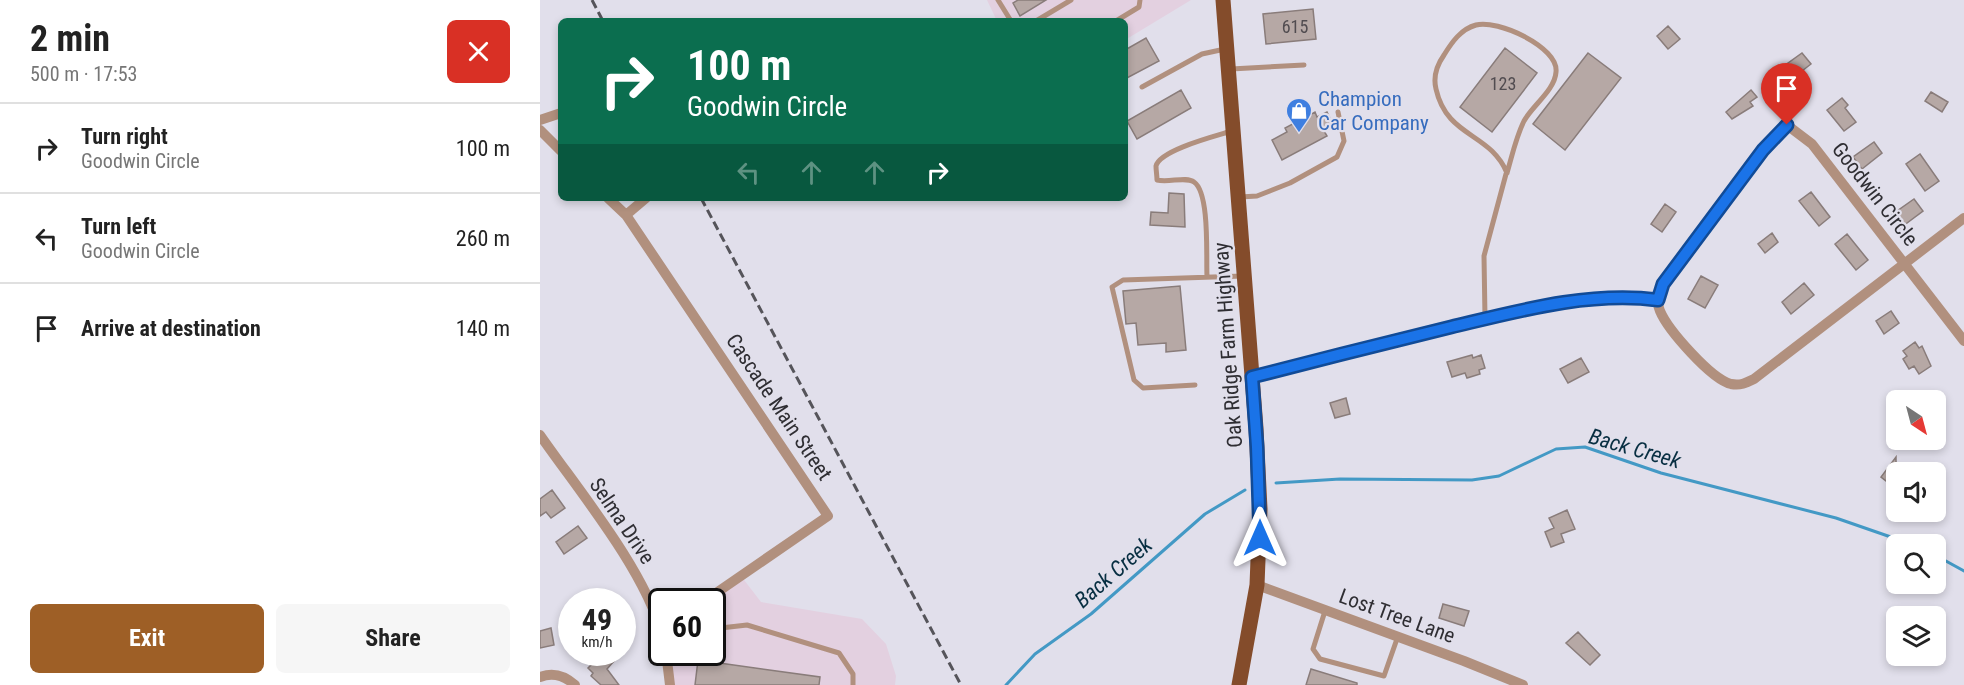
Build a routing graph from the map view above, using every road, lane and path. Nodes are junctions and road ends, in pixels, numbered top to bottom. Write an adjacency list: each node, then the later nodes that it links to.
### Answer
1 (998, 0): 5 (lane)
2 (1071, 0): 6 (lane)
3 (1140, 0): 7 (lane)
4 (1223, 0): 8 (main road, Oak Ridge Farm Highway)
5 (1009, 18)
6 (1041, 18)
7 (1121, 18)
8 (1227, 49): 10 (main road, Oak Ridge Farm Highway); 11 (lane)
9 (1304, 65): 10 (lane)
10 (1229, 69): 16 (main road, Oak Ridge Farm Highway)
11 (1142, 87)
12 (1338, 112): 19 (lane)
13 (558, 113): 14 (street)
14 (540, 120)
15 (540, 130): 17 (street)
16 (1233, 130): 19 (main road, Oak Ridge Farm Highway); 26 (lane)
17 (558, 148)
18 (1507, 173): 18 (lane); 28 (lane)
19 (1238, 197): 25 (main road, Oak Ridge Farm Highway)
20 (611, 201): 22 (street, Cascade Main Street)
21 (642, 201): 22 (street)
22 (626, 215): 34 (street, Cascade Main Street)
23 (1964, 218): 24 (street)
24 (1905, 262): 27 (street, Goodwin Circle); 27 (street, Goodwin Circle); 29 (street)
25 (1244, 276): 26 (lane); 30 (main road, Oak Ridge Farm Highway)
26 (1207, 277): 31 (lane)
27 (1658, 300): 28 (street)
28 (1485, 318): 30 (street)
29 (1964, 341)
30 (1252, 377): 33 (main road, Oak Ridge Farm Highway)
31 (1195, 385)
32 (540, 435): 35 (street, Selma Drive)
33 (1257, 585): 36 (street, Lost Tree Lane); 44 (main road, Oak Ridge Farm Highway)
34 (724, 588)
35 (648, 600)
36 (1324, 611): 38 (street, Lost Tree Lane); 38 (lane)
37 (726, 627): 43 (lane)
38 (1398, 636): 45 (street, Lost Tree Lane)
39 (668, 666): 42 (street)
40 (540, 678): 41 (street)
41 (575, 685)
42 (670, 685)
43 (853, 685)
44 (1239, 685)
45 (1523, 685)

